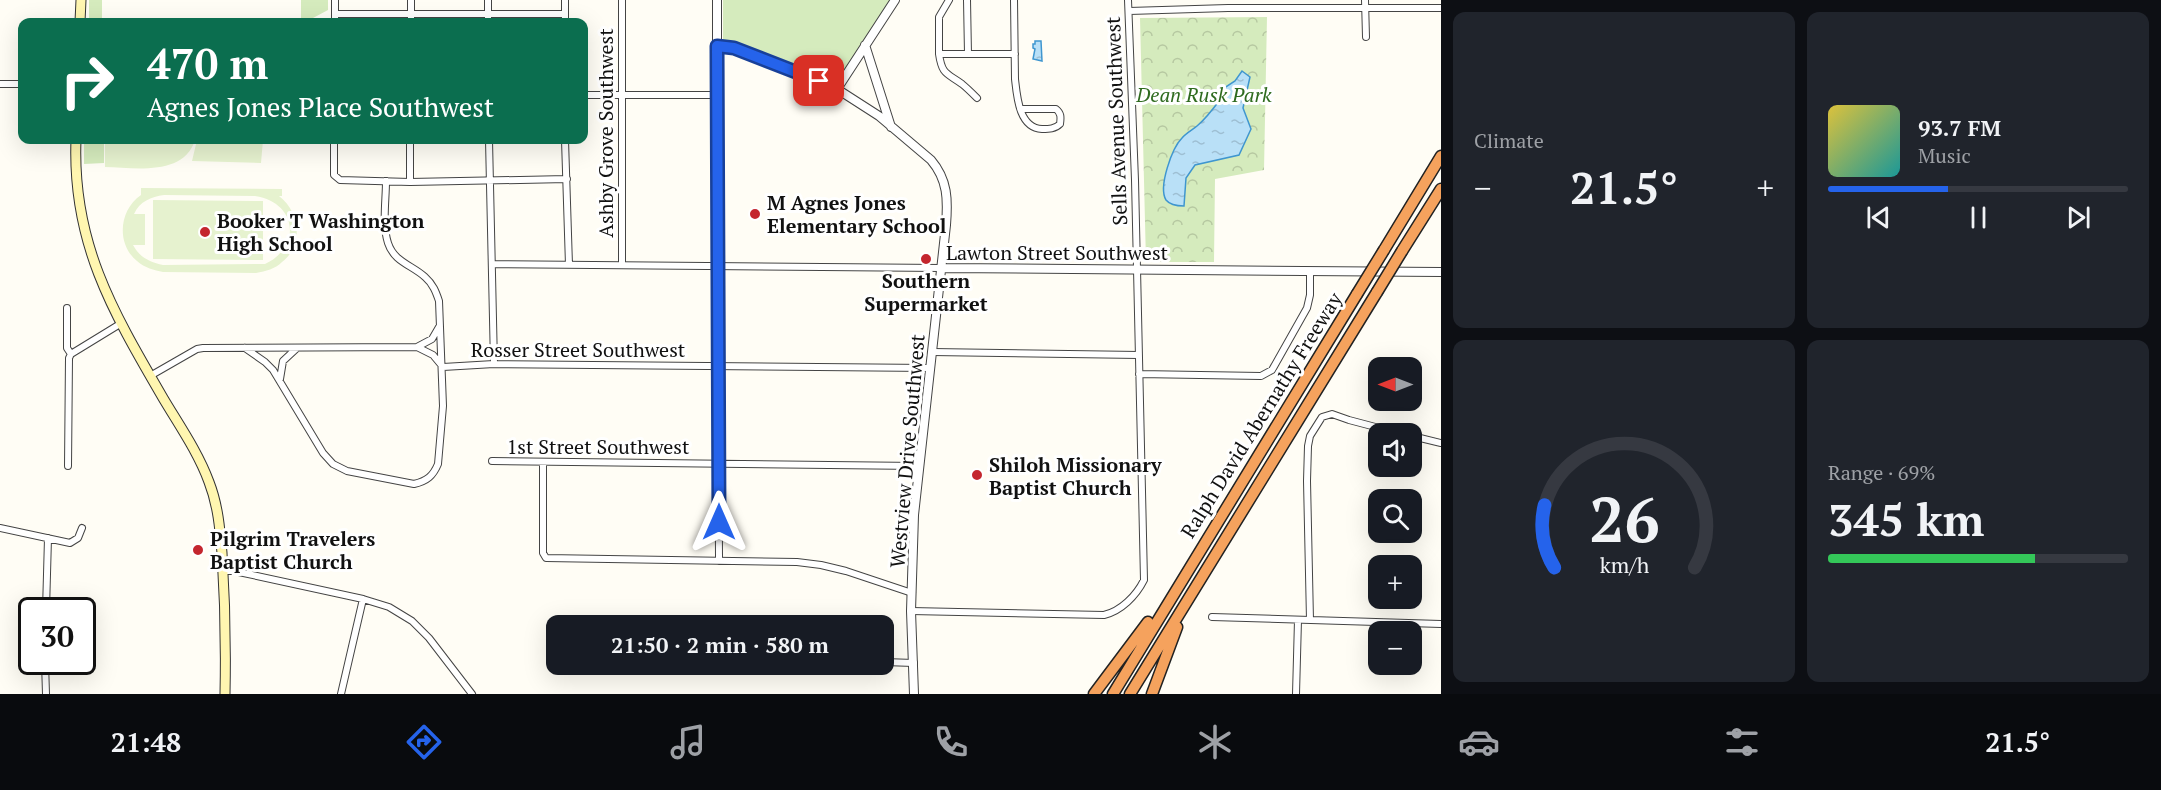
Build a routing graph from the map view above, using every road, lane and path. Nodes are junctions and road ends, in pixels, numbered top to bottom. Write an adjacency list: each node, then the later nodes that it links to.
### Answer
1 (81, 0): 23 (main road)
2 (335, 0): 19 (street)
3 (411, 0): 20 (street)
4 (488, 0): 21 (street)
5 (565, 0): 22 (street)
6 (622, 0): 38 (street, Ashby Grove Southwest)
7 (717, 0): 30 (street)
8 (895, 0): 29 (street)
9 (949, 0): 31 (street)
10 (967, 0): 32 (street)
11 (1014, 0): 33 (street)
12 (1128, 0): 18 (street, Sells Avenue Southwest)
13 (1228, 0): 15 (street)
14 (1365, 0): 17 (street)
15 (1228, 8): 17 (street); 18 (street)
16 (1441, 8): 17 (street)
17 (1365, 9): 28 (street)
18 (1128, 11): 59 (street, Sells Avenue Southwest)
19 (335, 14): 20 (street); 24 (street)
20 (411, 14): 21 (street); 25 (street)
21 (488, 14): 22 (street); 26 (street)
22 (565, 14): 27 (street)
23 (80, 18)
24 (335, 18)
25 (411, 18)
26 (488, 18)
27 (565, 18)
28 (1365, 37)
29 (865, 45): 36 (street); 42 (street)
30 (717, 46): 36 (street, Westview Drive Southwest); 39 (street)
31 (939, 54): 32 (street); 40 (street)
32 (968, 54): 33 (street)
33 (1015, 54): 41 (street)
34 (0, 84): 35 (street)
35 (18, 84)
36 (837, 89): 42 (street, Westview Drive Southwest)
37 (588, 95): 38 (street)
38 (622, 95): 39 (street); 56 (street, Ashby Grove Southwest)
39 (717, 95): 57 (street)
40 (977, 98)
41 (1022, 109): 41 (street)
42 (891, 127): 58 (street, Westview Drive Southwest)
43 (76, 144): 63 (main road)
44 (334, 144): 51 (street)
45 (410, 144): 52 (street)
46 (489, 144): 50 (street)
47 (565, 144): 49 (street)
48 (1441, 156): 91 (highway, Ralph David Abernathy Freeway, bridge)
49 (567, 179): 50 (street); 55 (street)
50 (489, 180): 52 (street); 54 (street)
51 (386, 181): 52 (street); 64 (street)
52 (410, 182)
53 (1441, 189): 95 (highway, Ralph David Abernathy Freeway, bridge)
54 (493, 264): 55 (street, Lawton Street Southwest); 71 (street)
55 (569, 265): 56 (street, Lawton Street Southwest)
56 (622, 265): 57 (street, Lawton Street Southwest)
57 (718, 266): 58 (street, Lawton Street Southwest); 72 (street)
58 (942, 268): 59 (street, Lawton Street Southwest); 68 (street, Westview Drive Southwest)
59 (1137, 269): 60 (street, Lawton Street Southwest); 70 (street, Sells Avenue Southwest)
60 (1310, 271): 61 (street, Lawton Street Southwest); 75 (street)
61 (1441, 272)
62 (67, 308): 69 (street)
63 (120, 324): 69 (street); 76 (main road)
64 (441, 324): 66 (street); 73 (street)
65 (297, 347): 66 (street); 67 (street); 77 (street)
66 (417, 347): 73 (street)
67 (244, 348): 76 (street); 77 (street)
68 (932, 352): 70 (street); 74 (street, Westview Drive Southwest)
69 (71, 354): 84 (street)
70 (1139, 355): 75 (street, Sells Avenue Southwest)
71 (494, 364): 72 (street, Rosser Street Southwest); 73 (street, Rosser Street Southwest)
72 (718, 365): 74 (street, Rosser Street Southwest); 83 (street)
73 (442, 368): 77 (street)
74 (930, 368): 85 (street, Westview Drive Southwest)
75 (1139, 374): 96 (street, Sells Avenue Southwest)
76 (150, 376): 90 (main road)
77 (280, 380)
78 (1368, 424): 99 (street)
79 (1422, 438): 80 (street)
80 (1441, 442)
81 (492, 461): 82 (street, 1st Street Southwest)
82 (543, 462): 83 (street, 1st Street Southwest); 89 (street)
83 (719, 463): 85 (street, 1st Street Southwest); 89 (street)
84 (68, 466)
85 (919, 466): 92 (street, Westview Drive Southwest)
86 (0, 528): 88 (street)
87 (81, 528): 88 (street)
88 (48, 538): 93 (street)
89 (719, 561): 92 (street)
90 (223, 571): 94 (street); 105 (main road)
91 (1179, 582): 109 (highway); 110 (highway, Ralph David Abernathy Freeway)
92 (912, 593): 96 (street, Westview Drive Southwest)
93 (46, 597)
94 (363, 599): 106 (street); 107 (street)
95 (1187, 600): 111 (highway, Ralph David Abernathy Freeway); 112 (highway)
96 (911, 610): 102 (street, Westview Drive Southwest)
97 (1212, 617): 98 (street)
98 (1298, 620): 99 (street); 113 (street)
99 (1310, 620): 100 (street)
100 (1441, 624)
101 (894, 662): 102 (street)
102 (914, 663): 108 (street, Westview Drive Southwest)
103 (45, 675): 104 (street)
104 (46, 694)
105 (225, 694)
106 (341, 694)
107 (472, 694)
108 (914, 694)
109 (1094, 694)
110 (1113, 694)
111 (1130, 694)
112 (1152, 694)
113 (1296, 694)

